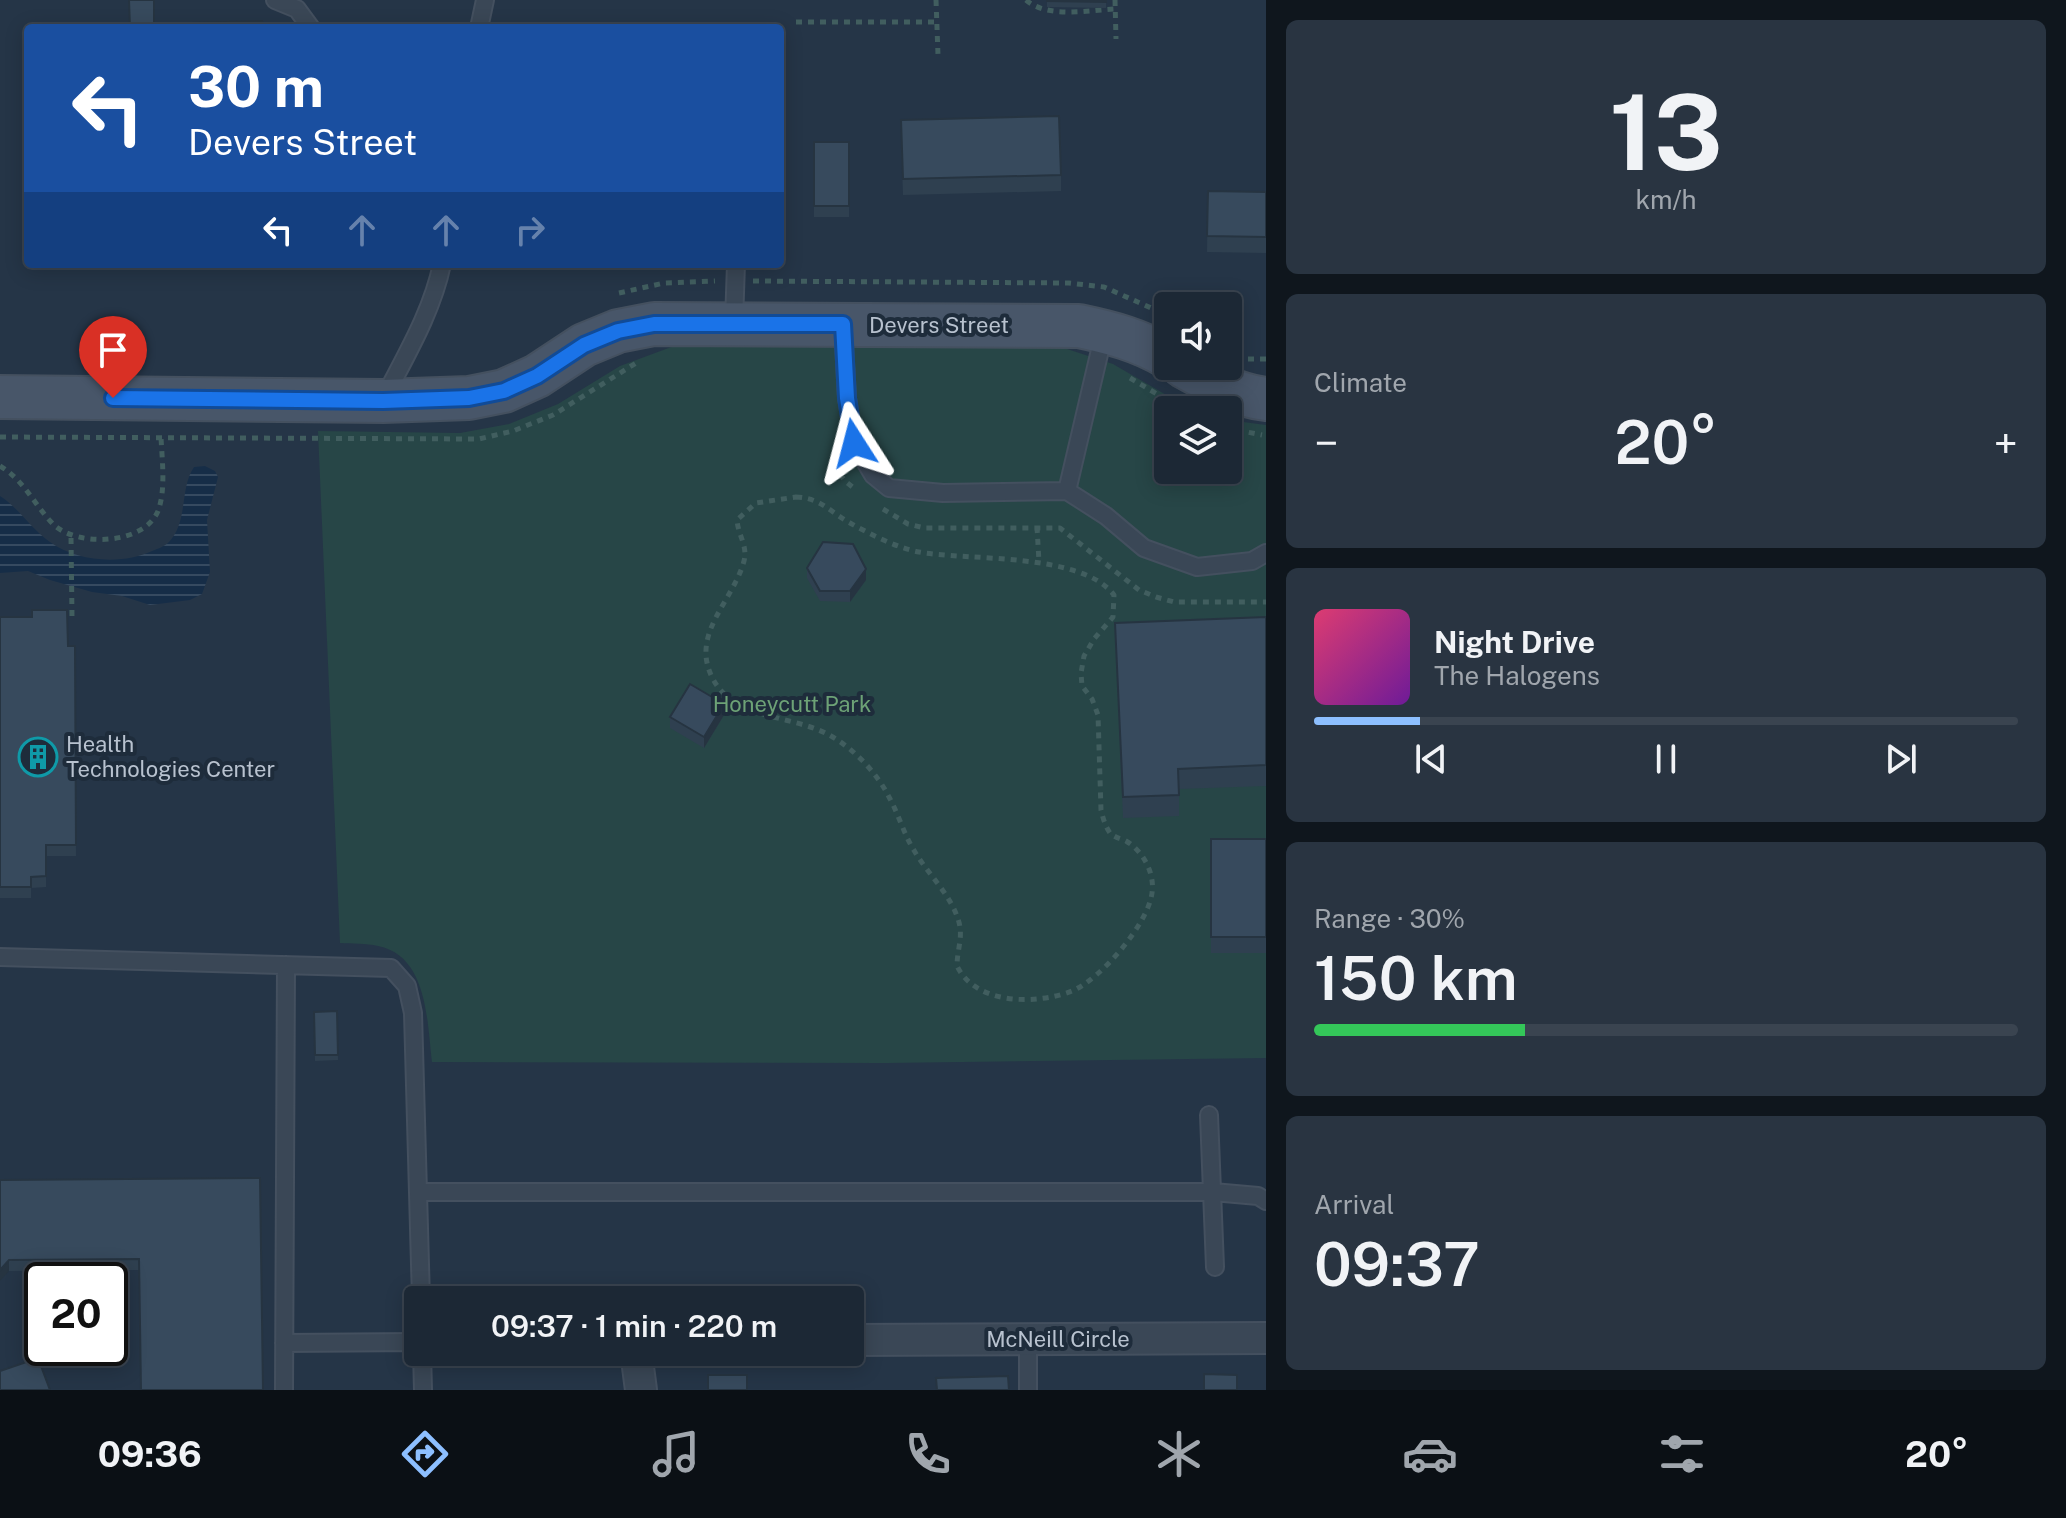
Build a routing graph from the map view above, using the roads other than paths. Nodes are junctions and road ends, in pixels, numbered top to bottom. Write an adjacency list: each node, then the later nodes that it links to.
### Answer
1 (275, 0): 3 (lane)
2 (485, 0): 4 (lane)
3 (308, 24)
4 (480, 24)
5 (441, 268): 14 (lane)
6 (736, 268): 7 (lane)
7 (734, 323): 8 (street, Devers Street); 14 (street, Devers Street)
8 (843, 324): 9 (street, Devers Street); 15 (lane)
9 (1101, 347): 10 (street, Devers Street); 15 (lane)
10 (1154, 349)
11 (1207, 380): 13 (street)
12 (0, 397): 14 (street, Devers Street)
13 (1266, 399)
14 (383, 401)
15 (1067, 491): 16 (lane)
16 (1266, 553)
17 (0, 957): 18 (lane)
18 (286, 965): 20 (lane); 29 (lane)
19 (1209, 1115): 21 (lane)
20 (418, 1192): 21 (lane); 24 (lane)
21 (1213, 1192): 22 (lane); 23 (lane)
22 (1266, 1201)
23 (1215, 1267)
24 (421, 1286)
25 (1266, 1338): 26 (street, McNeill Circle)
26 (1028, 1339): 27 (street, McNeill Circle); 35 (lane)
27 (864, 1340)
28 (404, 1342): 29 (lane)
29 (284, 1343): 32 (lane)
30 (422, 1366): 33 (lane)
31 (638, 1366): 34 (street)
32 (284, 1390)
33 (423, 1390)
34 (641, 1390)
35 (1028, 1390)

